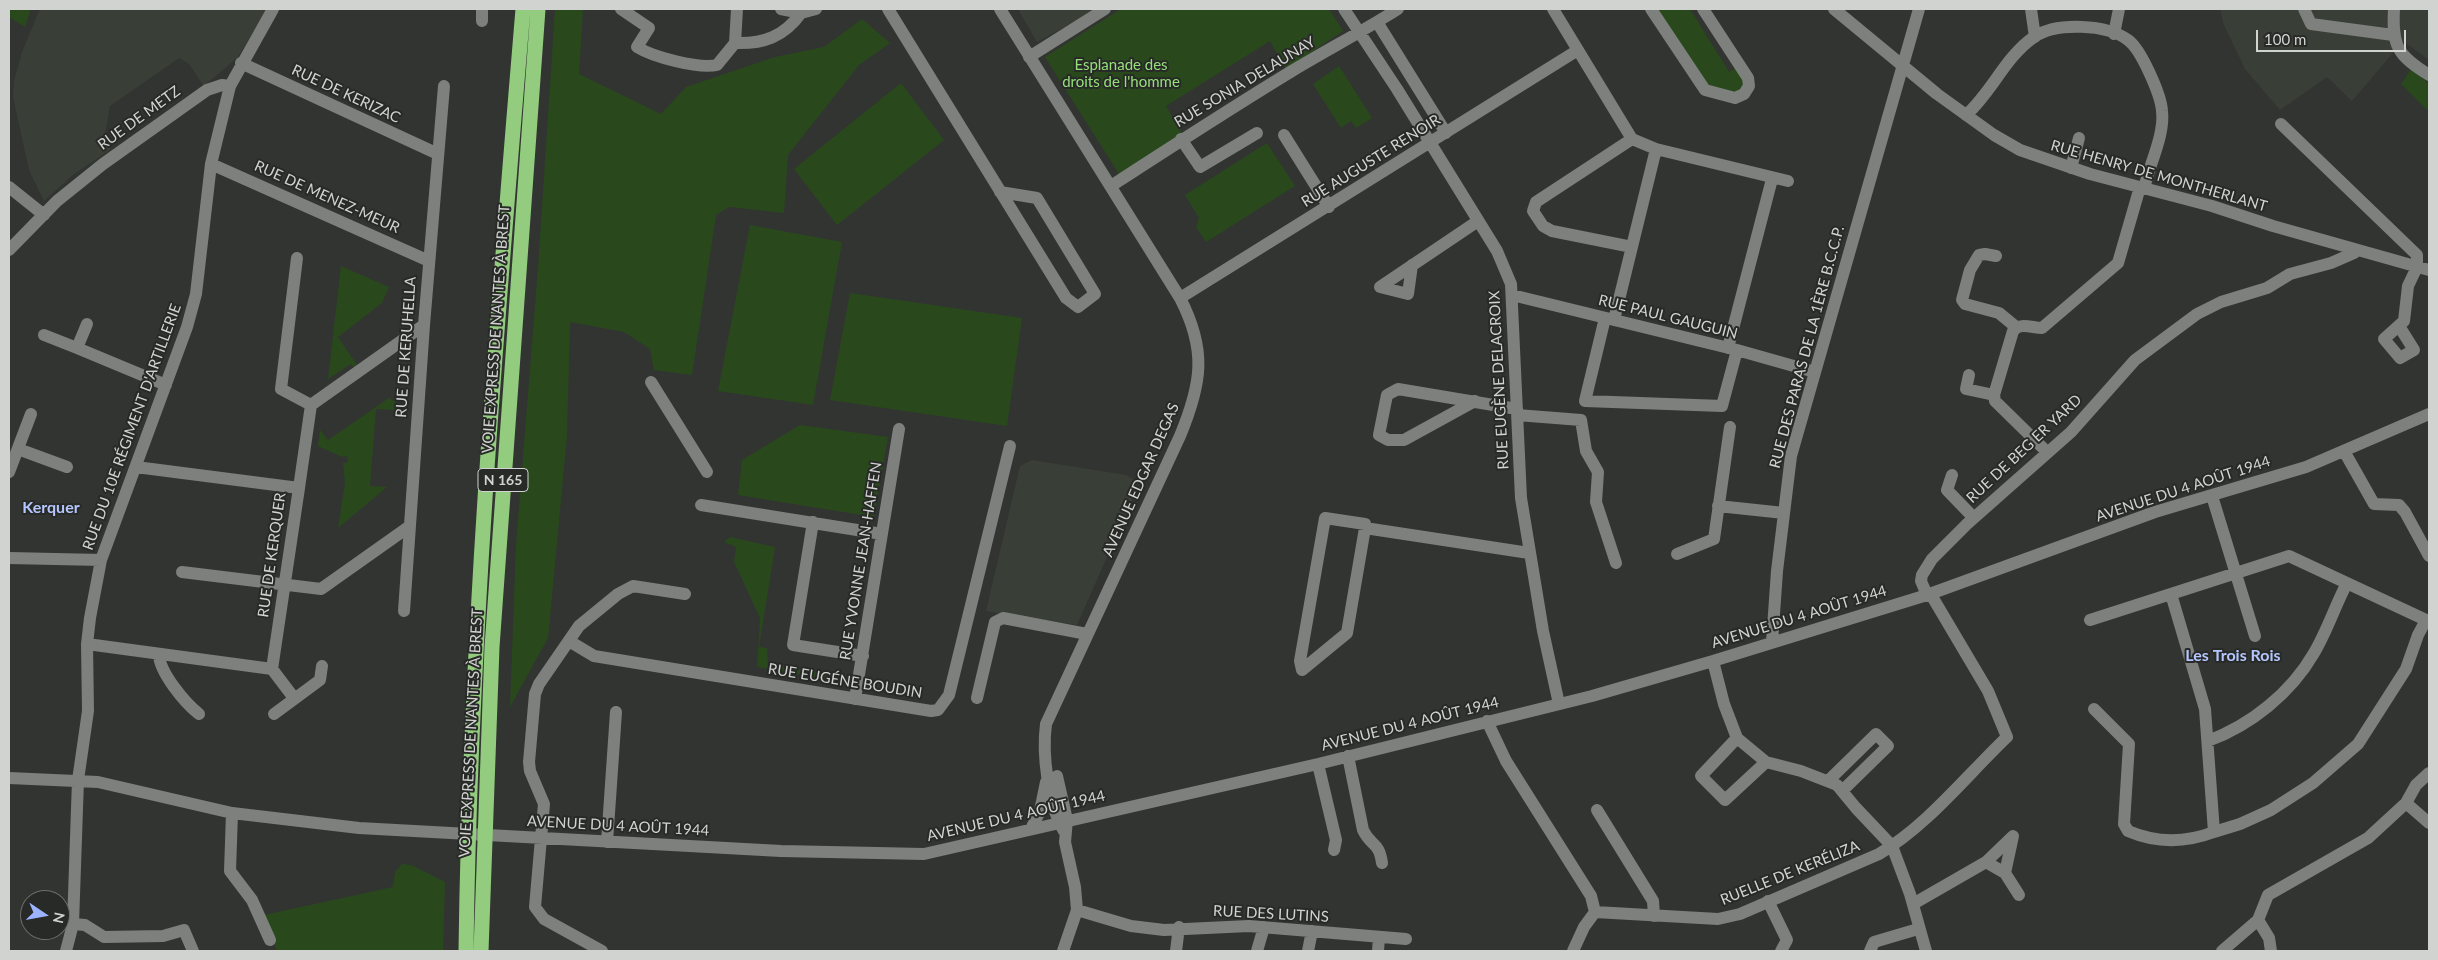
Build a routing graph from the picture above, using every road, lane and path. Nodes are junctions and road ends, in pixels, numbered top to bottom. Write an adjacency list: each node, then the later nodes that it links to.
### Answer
1 (273, 9): 31 (street)
2 (523, 9): 184 (highway, VOIE EXPRESS DE NANTES À BREST / N 165)
3 (538, 9): 185 (highway, VOIE EXPRESS DE NANTES À BREST / N 165)
4 (621, 9): 28 (street)
5 (737, 9): 28 (street)
6 (780, 9): 22 (street)
7 (816, 9): 22 (street)
8 (888, 9): 54 (street)
9 (1000, 9): 30 (street, AVENUE EDGAR DEGAS)
10 (1105, 9): 30 (street)
11 (1344, 9): 24 (street, RUE EUGÈNE DELACROIX)
12 (1398, 9): 23 (street, RUE SONIA DELAUNAY)
13 (1651, 9): 14 (street)
14 (1703, 9)
15 (1834, 9): 32 (street, RUE HENRY DE MONTHERLANT)
16 (1919, 9): 32 (street, RUE DES PARAS DE LA 1ÈRE B.C.C.P.)
17 (2030, 9): 27 (street)
18 (2119, 9): 25 (street)
19 (2304, 9): 26 (street)
20 (2394, 9): 26 (street)
21 (1557, 10): 29 (street)
22 (801, 14): 28 (street)
23 (1377, 22): 24 (street, RUE SONIA DELAUNAY); 39 (street)
24 (1360, 34): 42 (street, RUE SONIA DELAUNAY); 44 (street, RUE EUGÈNE DELACROIX)
25 (2114, 34): 27 (street); 53 (street)
26 (2393, 35): 33 (street)
27 (2035, 36): 36 (street)
28 (735, 43)
29 (1578, 50): 39 (street, RUE AUGUSTE RENOIR); 43 (street)
30 (1030, 57): 51 (street, AVENUE EDGAR DEGAS)
31 (241, 63): 34 (street); 46 (street, RUE DE KERIZAC)
32 (1904, 65): 36 (street, RUE HENRY DE MONTHERLANT); 76 (street, RUE DES PARAS DE LA 1ÈRE B.C.C.P.)
33 (2429, 75)
34 (230, 86): 47 (street, RUE DU 10E RÉGIMENT D'ARTILLERIE); 56 (street, RUE DE METZ)
35 (444, 86): 46 (street, RUE DE KERUHELLA)
36 (1966, 115): 48 (street, RUE HENRY DE MONTHERLANT)
37 (2281, 124): 65 (street)
38 (1257, 133): 42 (street)
39 (1446, 133): 44 (street, RUE AUGUSTE RENOIR)
40 (1284, 135): 55 (street)
41 (2079, 138): 48 (street)
42 (1181, 139): 51 (street, RUE SONIA DELAUNAY)
43 (1632, 139): 45 (street); 58 (street)
44 (1430, 143): 55 (street, RUE AUGUSTE RENOIR); 57 (street, RUE EUGÈNE DELACROIX)
45 (1656, 149): 49 (street); 58 (street)
46 (438, 154): 63 (street, RUE DE KERUHELLA)
47 (211, 164): 63 (street, RUE DE MENEZ-MEUR); 79 (street, RUE DU 10E RÉGIMENT D'ARTILLERIE)
48 (2071, 168): 53 (street, RUE HENRY DE MONTHERLANT)
49 (1772, 178): 50 (street); 75 (street)
50 (1788, 181)
51 (1111, 186): 67 (street, AVENUE EDGAR DEGAS)
52 (9, 187): 56 (street)
53 (2142, 188): 60 (street, RUE HENRY DE MONTHERLANT); 72 (street)
54 (1000, 192): 54 (street)
55 (1329, 207): 67 (street, RUE AUGUSTE RENOIR)
56 (44, 215): 59 (street, RUE DE METZ)
57 (1478, 221): 64 (street); 66 (street, RUE EUGÈNE DELACROIX)
58 (1632, 247): 68 (street)
59 (9, 250)
60 (2357, 250): 65 (street, RUE HENRY DE MONTHERLANT); 90 (street, RUE DE BEG ER YARD)
61 (1996, 256): 72 (street)
62 (297, 258): 82 (street)
63 (429, 260): 70 (street, RUE DE KERUHELLA)
64 (1412, 265)
65 (2423, 268): 71 (street)
66 (1512, 295): 68 (street, RUE PAUL GAUGUIN); 83 (street, RUE EUGÈNE DELACROIX)
67 (1180, 298): 122 (street, AVENUE EDGAR DEGAS)
68 (1610, 319): 75 (street, RUE PAUL GAUGUIN); 75 (street)
69 (87, 324): 74 (street)
70 (424, 325): 82 (street); 104 (street, RUE DE KERUHELLA)
71 (2399, 326)
72 (2016, 327): 80 (street)
73 (44, 334): 74 (street)
74 (77, 348): 79 (street)
75 (1733, 349): 76 (street, RUE PAUL GAUGUIN)
76 (1815, 372): 101 (street, RUE DES PARAS DE LA 1ÈRE B.C.C.P.)
77 (1969, 375): 80 (street)
78 (651, 382): 95 (street)
79 (166, 385): 93 (street, RUE DU 10E RÉGIMENT D'ARTILLERIE)
80 (1994, 395): 90 (street)
81 (1475, 402): 81 (street); 83 (street)
82 (311, 406): 97 (street)
83 (1517, 412): 107 (street, RUE EUGÈNE DELACROIX); 112 (street)
84 (31, 414): 89 (street)
85 (2429, 414): 91 (street, AVENUE DU 4 AOÛT 1944)
86 (1730, 427): 100 (street)
87 (900, 429): 106 (street, RUE YVONNE JEAN-HAFFEN)
88 (1010, 446): 134 (street, RUE EUGÉNE BOUDIN)
89 (18, 449): 92 (street); 94 (street)
90 (2047, 452): 102 (street, RUE DE BEG ER YARD)
91 (2344, 452): 98 (street, AVENUE DU 4 AOÛT 1944); 111 (street)
92 (67, 467)
93 (136, 467): 97 (street, RUE DE KERQUER); 110 (street, RUE DU 10E RÉGIMENT D'ARTILLERIE)
94 (9, 472)
95 (707, 472)
96 (1952, 475): 102 (street)
97 (299, 488): 116 (street, RUE DE KERQUER)
98 (2212, 496): 114 (street); 118 (street, AVENUE DU 4 AOÛT 1944)
99 (701, 505): 103 (street)
100 (1718, 506): 101 (street); 108 (street)
101 (1784, 513): 125 (street, RUE DES PARAS DE LA 1ÈRE B.C.C.P.)
102 (1974, 518): 118 (street, RUE DE BEG ER YARD)
103 (813, 522): 106 (street); 128 (street)
104 (410, 526): 116 (street); 120 (street, RUE DE KERUHELLA)
105 (1364, 528): 105 (street); 107 (street)
106 (882, 534): 128 (street, RUE YVONNE JEAN-HAFFEN)
107 (1530, 553): 135 (street, RUE EUGÈNE DELACROIX)
108 (1677, 554)
109 (9, 558): 110 (street)
110 (101, 560): 126 (street, RUE DU 10E RÉGIMENT D'ARTILLERIE)
111 (2428, 561)
112 (1616, 562)
113 (182, 572): 116 (street)
114 (2236, 573): 115 (street); 119 (street); 123 (street)
115 (2347, 583): 143 (street); 159 (street)
116 (284, 584): 131 (street, RUE DE KERQUER)
117 (685, 594): 124 (street)
118 (1929, 594): 125 (street, AVENUE DU 4 AOÛT 1944); 162 (street, RUELLE DE KERÉLIZA)
119 (2171, 594): 121 (street); 143 (street)
120 (404, 611)
121 (2090, 620)
122 (1087, 634): 133 (street); 141 (street, AVENUE EDGAR DEGAS)
123 (2255, 636)
124 (569, 640): 134 (street, RUE EUGÉNE BOUDIN); 160 (street)
125 (1772, 642): 129 (street, AVENUE DU 4 AOÛT 1944)
126 (87, 644): 127 (street); 150 (street, RUE DU 10E RÉGIMENT D'ARTILLERIE)
127 (160, 654): 131 (street); 138 (street)
128 (862, 656): 134 (street, RUE YVONNE JEAN-HAFFEN)
129 (1713, 661): 135 (street, AVENUE DU 4 AOÛT 1944); 142 (street)
130 (322, 666): 132 (street)
131 (272, 670): 132 (street)
132 (294, 698): 139 (street)
133 (977, 698)
134 (856, 699)
135 (1560, 704): 140 (street, AVENUE DU 4 AOÛT 1944)
136 (2094, 709): 159 (street)
137 (616, 712): 161 (street)
138 (199, 714)
139 (274, 714)
140 (1487, 721): 144 (street, AVENUE DU 4 AOÛT 1944); 171 (street)
141 (1044, 734): 147 (street, AVENUE EDGAR DEGAS); 157 (street)
142 (1737, 738): 145 (street); 145 (street)
143 (2208, 741): 159 (street)
144 (1348, 756): 146 (street, AVENUE DU 4 AOÛT 1944); 165 (street)
145 (1766, 762): 151 (street)
146 (1318, 764): 157 (street, AVENUE DU 4 AOÛT 1944); 163 (street)
147 (1047, 772): 157 (street, AVENUE EDGAR DEGAS); 158 (street)
148 (2429, 773): 153 (street)
149 (9, 778): 150 (street, AVENUE DU 4 AOÛT 1944)
150 (78, 780): 155 (street, AVENUE DU 4 AOÛT 1944); 174 (street, RUE DU 10E RÉGIMENT D'ARTILLERIE)
151 (1828, 781): 152 (street); 152 (street)
152 (1842, 791): 162 (street)
153 (2406, 803): 156 (street); 173 (street)
154 (1597, 810): 172 (street)
155 (232, 813): 160 (street, AVENUE DU 4 AOÛT 1944); 181 (street)
156 (2429, 823)
157 (1064, 824): 158 (street, AVENUE DU 4 AOÛT 1944); 170 (street)
158 (1031, 829): 161 (street, AVENUE DU 4 AOÛT 1944)
159 (2214, 832)
160 (542, 838): 161 (street, AVENUE DU 4 AOÛT 1944); 186 (street)
161 (607, 842)
162 (1892, 846): 168 (street, RUELLE DE KERÉLIZA); 169 (street)
163 (1334, 850)
164 (1986, 862): 166 (street); 166 (street); 169 (street)
165 (1382, 863)
166 (2005, 873): 167 (street)
167 (2019, 895)
168 (1768, 900): 172 (street, RUELLE DE KERÉLIZA); 193 (street)
169 (1913, 904): 177 (street)
170 (1077, 910): 175 (street, RUE DES LUTINS); 187 (street)
171 (1595, 912): 172 (street, RUELLE DE KERÉLIZA); 192 (street)
172 (1654, 916)
173 (2258, 920): 196 (street); 197 (street)
174 (73, 924): 182 (street, RUE DU 10E RÉGIMENT D'ARTILLERIE); 183 (street)
175 (1179, 927): 176 (street, RUE DES LUTINS); 188 (street)
176 (1264, 927): 178 (street, RUE DES LUTINS); 189 (street)
177 (1918, 929): 194 (street); 195 (street)
178 (1312, 931): 179 (street, RUE DES LUTINS); 190 (street)
179 (1379, 937): 180 (street, RUE DES LUTINS); 191 (street)
180 (1406, 939)
181 (270, 940)
182 (66, 951)
183 (193, 951)
184 (466, 951)
185 (481, 951)
186 (602, 951)
187 (1063, 951)
188 (1176, 951)
189 (1257, 951)
190 (1308, 951)
191 (1378, 951)
192 (1573, 951)
193 (1781, 951)
194 (1870, 951)
195 (1926, 951)
196 (2222, 951)
197 (2271, 951)

